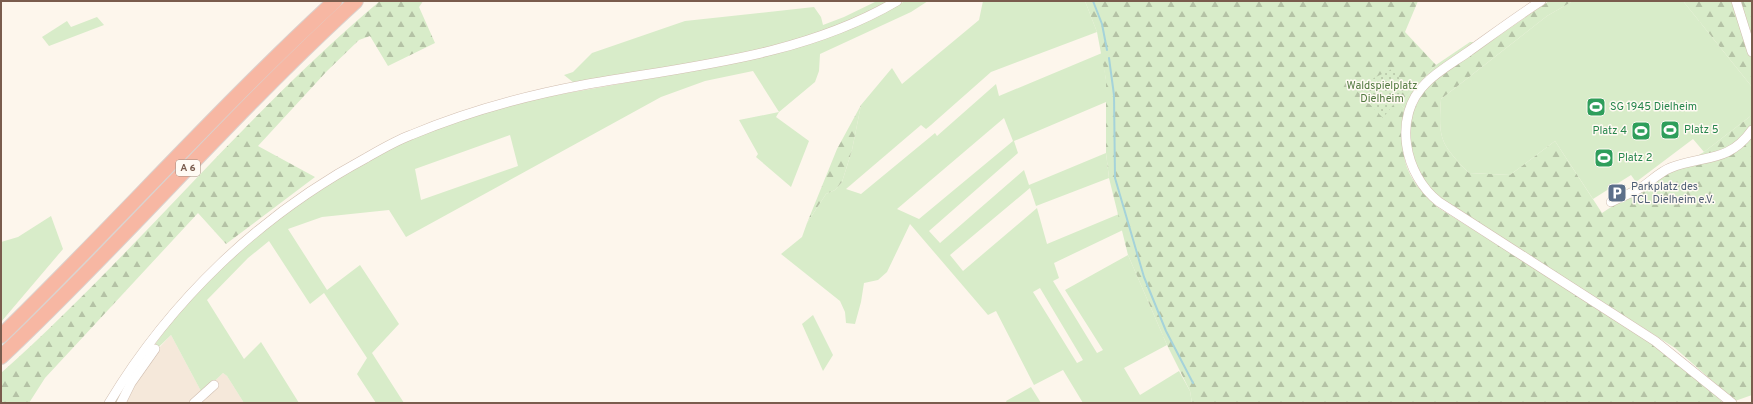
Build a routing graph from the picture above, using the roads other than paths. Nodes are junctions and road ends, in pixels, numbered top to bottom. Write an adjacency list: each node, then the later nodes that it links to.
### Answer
1 (335, 1): 9 (highway, A 6)
2 (356, 1): 11 (highway, A 6)
3 (897, 1): 13 (street)
4 (1541, 1): 16 (street)
5 (1736, 1): 6 (street)
6 (1752, 52)
7 (1752, 130): 8 (street)
8 (1611, 202)
9 (1, 336)
10 (155, 349): 14 (street)
11 (1, 357)
12 (214, 385): 15 (street)
13 (109, 403)
14 (121, 403)
15 (194, 403)
16 (1732, 403)

